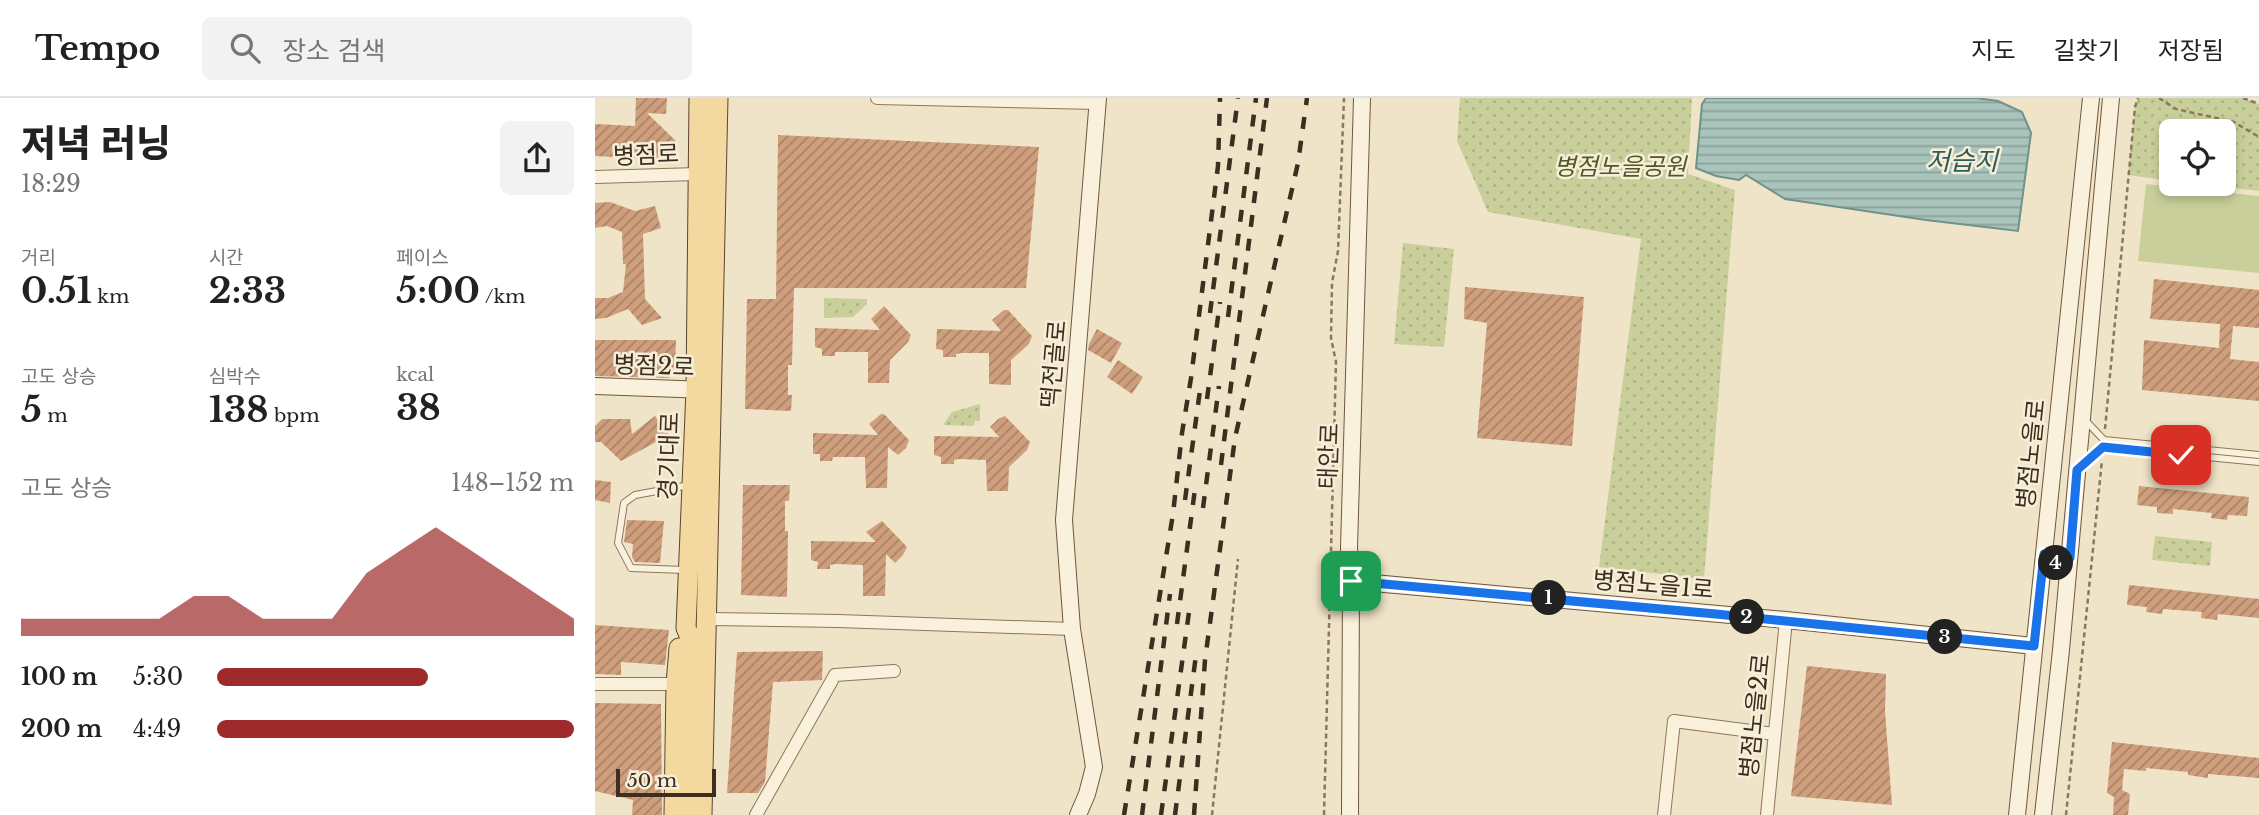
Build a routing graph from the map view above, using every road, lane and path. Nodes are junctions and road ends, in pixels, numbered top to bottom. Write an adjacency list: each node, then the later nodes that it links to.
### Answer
1 (699, 98): 16 (main road, 경기대로)
2 (718, 98): 19 (main road, 경기대로)
3 (877, 98): 10 (street)
4 (1344, 98): 49 (path)
5 (1362, 98): 29 (street, 태안로)
6 (2111, 98): 14 (street, 병점노을로)
7 (2138, 98): 11 (path)
8 (2159, 98): 15 (path)
9 (2243, 98): 13 (path)
10 (1098, 100): 33 (street, 떡전골로)
11 (2128, 102): 14 (street)
12 (2088, 103): 14 (street); 25 (street, 병점노을로)
13 (2259, 104)
14 (2110, 115): 20 (street, 병점노을로)
15 (2259, 137)
16 (698, 174): 17 (street, 병점로); 19 (main road, 경기대로)
17 (595, 177)
18 (595, 386): 19 (street, 병점2로)
19 (703, 390): 24 (main road, 경기대로); 30 (main road, 경기대로)
20 (2082, 417): 21 (lane); 23 (street, 병점노을로)
21 (2259, 454)
22 (2259, 462): 23 (lane)
23 (2077, 470): 26 (street, 병점노을로)
24 (692, 484): 28 (main road, 경기대로); 28 (lane)
25 (2044, 554): 26 (street); 35 (street, 병점노을로)
26 (2070, 558): 41 (street, 병점노을로)
27 (1238, 559): 48 (path)
28 (688, 572): 32 (main road, 경기대로)
29 (1351, 581): 31 (street, 병점노을1로); 50 (street, 태안로)
30 (708, 619): 33 (street); 34 (main road, 경기대로)
31 (1786, 620): 35 (street, 병점노을1로); 39 (street, 병점노을2로)
32 (686, 628): 38 (main road); 43 (main road, 경기대로)
33 (1072, 629): 47 (street, 떡전골로)
34 (708, 643): 44 (main road, 경기대로); 45 (main road, 경기대로)
35 (2034, 646): 40 (street, 병점노을로)
36 (894, 671): 46 (street)
37 (595, 684): 38 (street)
38 (676, 684): 42 (main road)
39 (1774, 734): 51 (street); 52 (street, 병점노을2로)
40 (2025, 734): 41 (street); 53 (street, 병점노을로)
41 (2052, 739): 54 (street, 병점노을로)
42 (674, 815)
43 (687, 815)
44 (702, 815)
45 (709, 815)
46 (756, 815)
47 (1078, 815)
48 (1212, 815)
49 (1324, 815)
50 (1350, 815)
51 (1664, 815)
52 (1767, 815)
53 (2017, 815)
54 (2043, 815)

